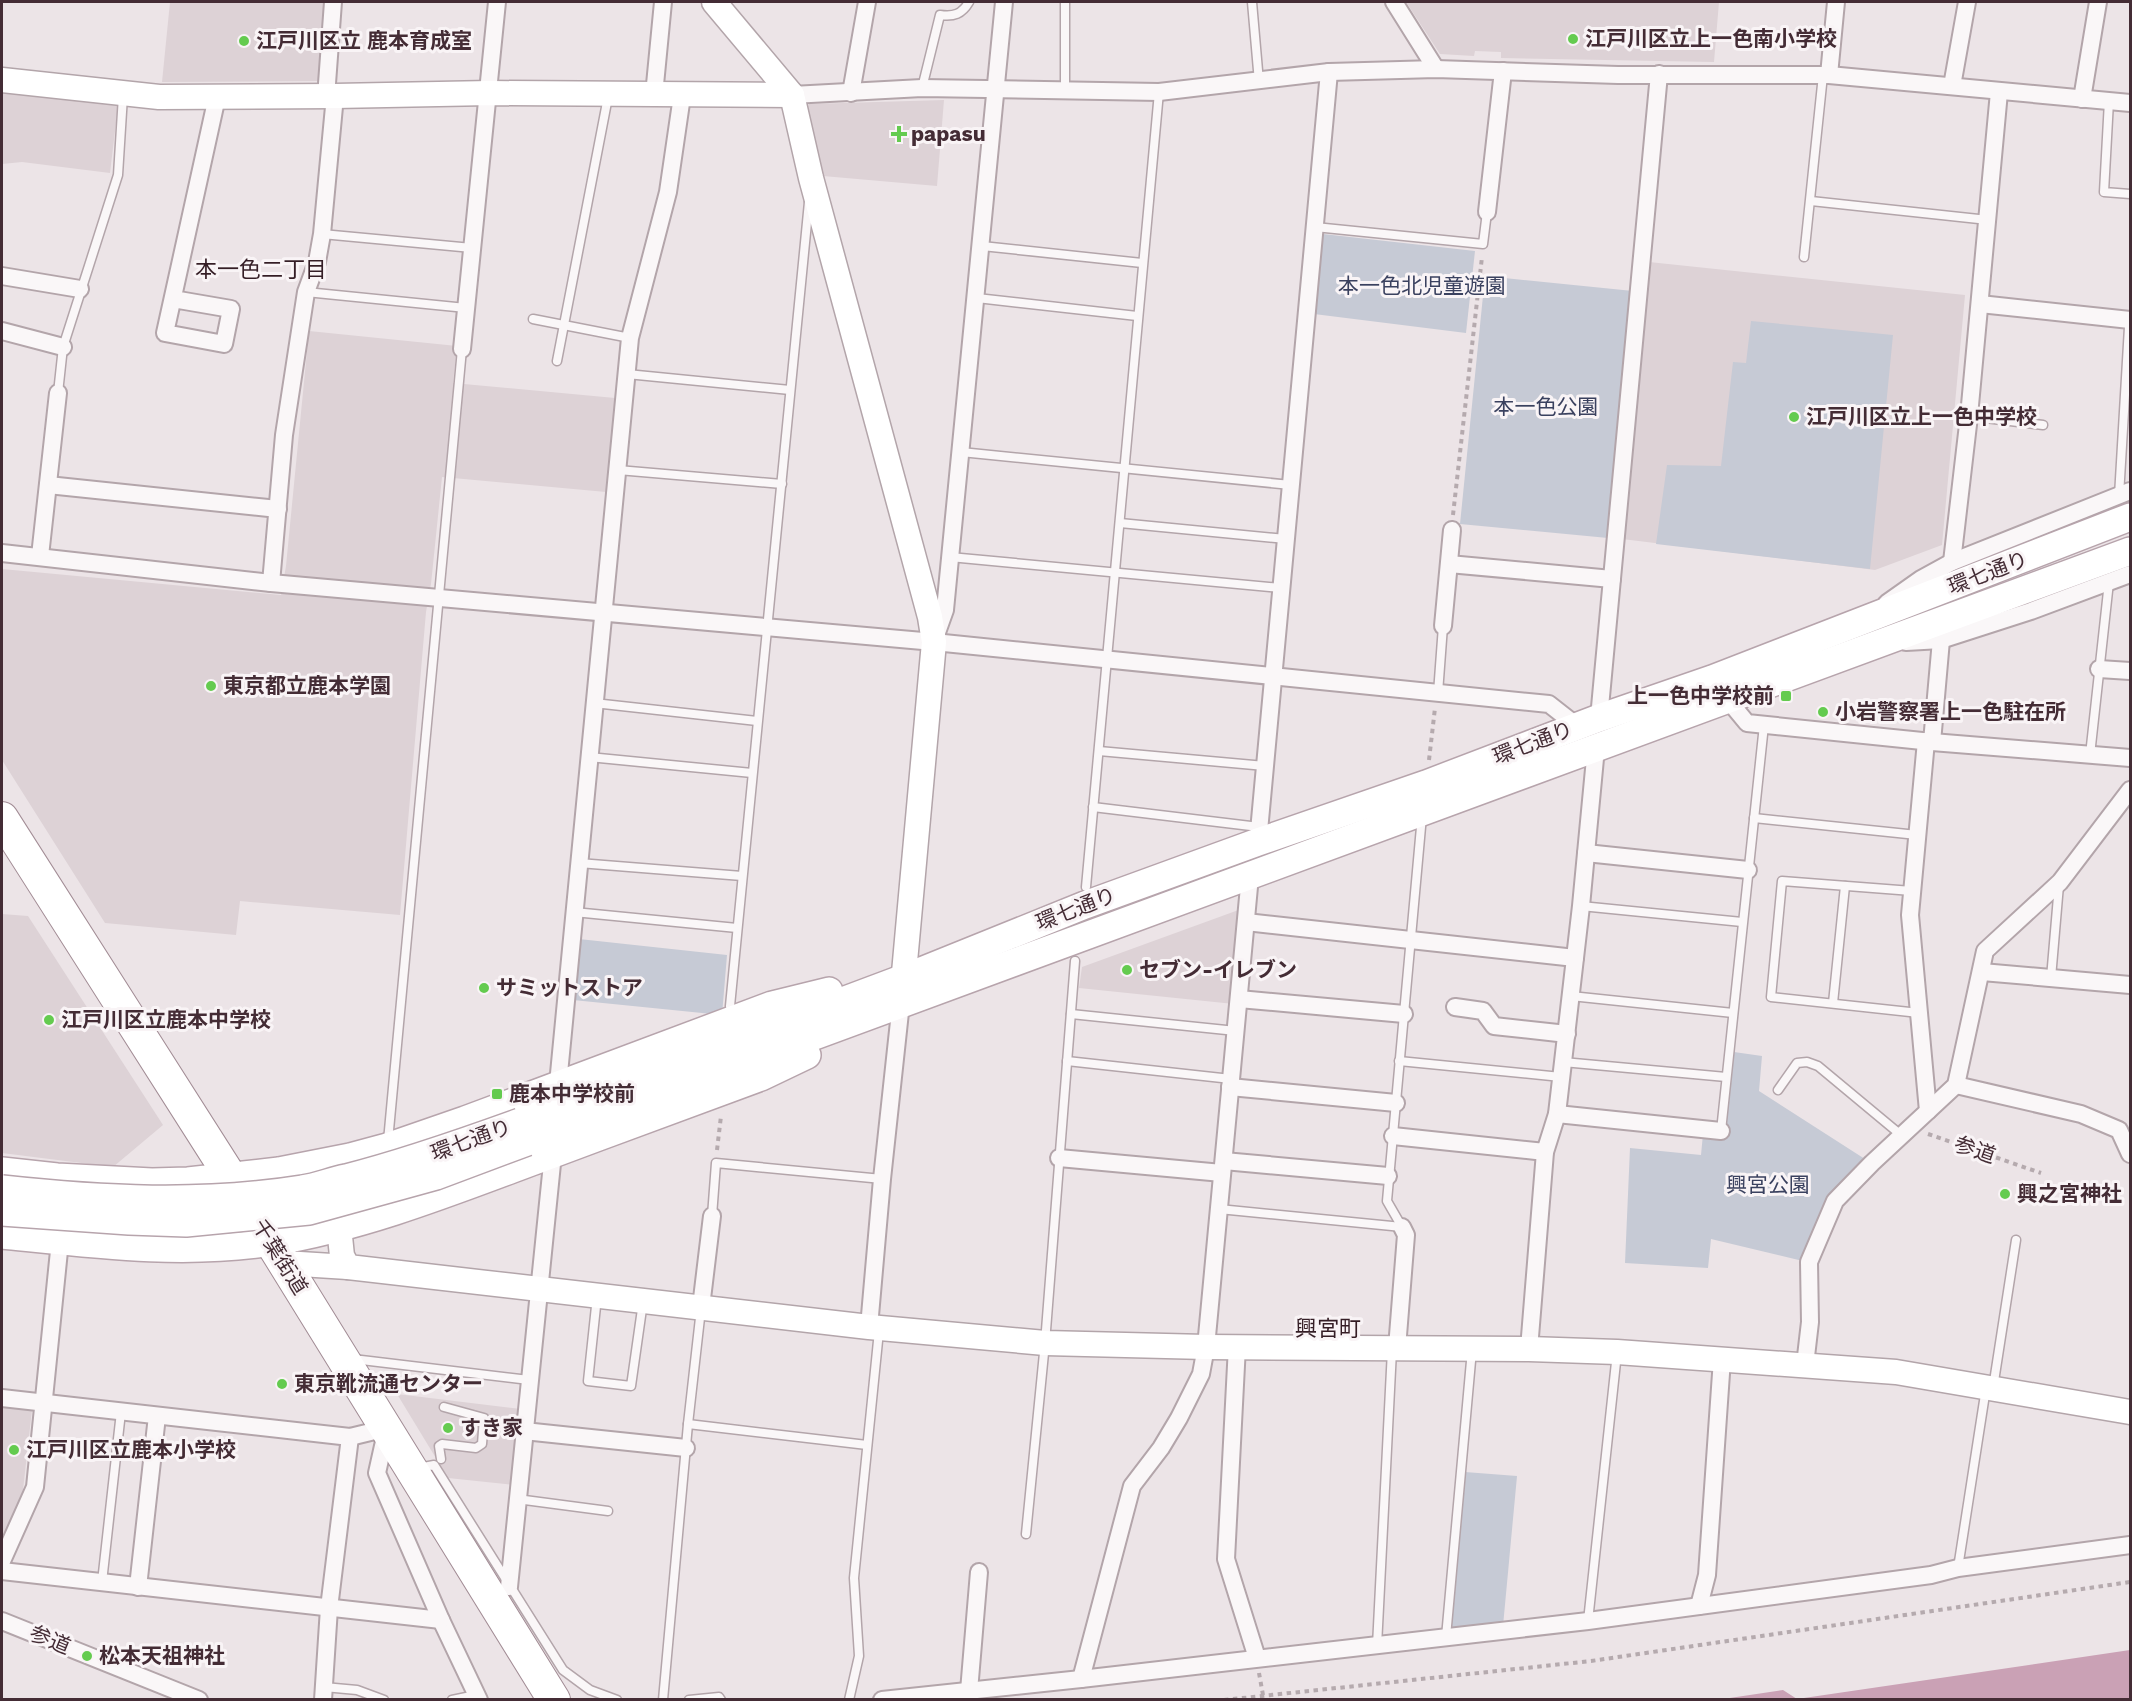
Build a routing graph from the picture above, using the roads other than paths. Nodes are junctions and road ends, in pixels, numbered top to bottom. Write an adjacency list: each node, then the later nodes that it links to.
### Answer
1 (333, 2): 35 (street)
2 (497, 2): 28 (street)
3 (663, 2): 31 (street)
4 (714, 2): 32 (street)
5 (867, 2): 29 (street)
6 (969, 2): 22 (lane)
7 (1004, 2): 23 (street)
8 (1065, 2): 25 (lane)
9 (1252, 2): 20 (lane)
10 (1394, 2): 14 (street)
11 (1836, 2): 18 (street)
12 (1967, 2): 21 (street)
13 (2098, 2): 36 (street)
14 (1436, 69): 15 (street); 16 (street)
15 (1503, 70): 17 (street); 42 (street)
16 (1329, 72): 20 (street); 44 (street)
17 (1659, 74): 18 (street); 90 (street)
18 (1826, 75): 21 (street); 41 (lane)
19 (2, 80): 24 (street)
20 (1259, 82): 26 (street)
21 (1952, 86): 27 (street)
22 (922, 88): 23 (street); 29 (street)
23 (996, 90): 25 (street); 46 (street)
24 (124, 92): 34 (street); 51 (lane)
25 (1065, 92): 26 (street)
26 (1158, 92): 49 (lane)
27 (1999, 92): 36 (street); 43 (street)
28 (489, 93): 30 (street); 35 (street); 47 (street)
29 (851, 93): 32 (street)
30 (609, 94): 31 (street); 60 (lane)
31 (654, 94): 33 (street)
32 (792, 95): 33 (street); 39 (street)
33 (682, 96): 62 (street)
34 (217, 97): 35 (street); 54 (street)
35 (330, 97): 45 (street)
36 (2082, 99): 37 (street)
37 (2109, 101): 38 (street); 40 (lane)
38 (2130, 103)
39 (811, 178): 67 (lane); 100 (street)
40 (2130, 194)
41 (1810, 201): 43 (lane); 48 (lane)
42 (1487, 212): 44 (lane)
43 (1988, 220): 55 (street)
44 (1315, 227): 76 (street)
45 (322, 234): 47 (lane); 52 (street)
46 (982, 246): 49 (lane); 53 (street)
47 (472, 248): 56 (street)
48 (1804, 257)
49 (1142, 263): 57 (lane)
50 (2, 276): 51 (street)
51 (80, 289): 63 (lane)
52 (306, 292): 56 (lane); 78 (street)
53 (976, 298): 57 (lane); 71 (street)
54 (173, 299)
55 (1980, 304): 59 (street); 69 (street)
56 (466, 308): 64 (street)
57 (1137, 316): 73 (lane)
58 (532, 319): 60 (lane)
59 (2130, 322): 77 (lane)
60 (563, 325): 62 (lane); 65 (lane)
61 (2, 331): 63 (street)
62 (630, 338): 66 (street)
63 (63, 348): 68 (lane)
64 (462, 349): 94 (lane)
65 (556, 362)
66 (627, 374): 67 (lane); 72 (street)
67 (790, 390): 74 (lane)
68 (58, 393): 75 (street)
69 (1969, 416): 70 (lane); 86 (street)
70 (2043, 425)
71 (961, 452): 73 (lane); 85 (street)
72 (618, 470): 74 (lane); 95 (street)
73 (1125, 470): 76 (lane); 79 (lane)
74 (782, 484): 98 (lane)
75 (48, 485): 78 (street); 84 (street)
76 (1291, 485): 81 (street)
77 (2127, 501): 86 (street); 96 (main road, 環七通り)
78 (278, 509): 92 (street)
79 (1120, 523): 81 (lane); 88 (lane)
80 (1452, 530): 87 (street)
81 (1286, 539): 93 (street)
82 (2130, 550): 101 (main road, 環七通り)
83 (2, 553): 84 (street)
84 (40, 556): 92 (street)
85 (950, 557): 88 (lane); 100 (street)
86 (1952, 562): 96 (street)
87 (1449, 564): 90 (street); 97 (street)
88 (1115, 573): 93 (lane); 102 (lane)
89 (2130, 574): 91 (street)
90 (1612, 579): 110 (street)
91 (2109, 582): 99 (street); 103 (lane)
92 (271, 583): 94 (street)
93 (1281, 588): 105 (street)
94 (437, 597): 95 (street); 174 (lane)
95 (602, 612): 98 (street); 108 (street)
96 (1859, 622): 110 (main road, 環七通り)
97 (1443, 626): 106 (lane)
98 (765, 628): 100 (street); 109 (lane)
99 (1941, 640): 101 (street); 112 (street)
100 (934, 642): 102 (street); 147 (street)
101 (1882, 644): 107 (main road, 環七通り)
102 (1107, 659): 105 (street); 114 (lane)
103 (2099, 669): 104 (street); 115 (lane)
104 (2130, 671)
105 (1273, 676): 106 (street); 118 (street)
106 (1438, 693): 110 (street)
107 (1728, 700): 111 (street); 113 (main road, 環七通り)
108 (594, 703): 109 (lane); 116 (street)
109 (757, 721): 119 (lane)
110 (1588, 722): 125 (main road, 環七通り)
111 (1764, 724): 112 (street); 124 (lane)
112 (1929, 741): 115 (street); 126 (street)
113 (1596, 748): 122 (main road, 環七通り); 127 (street)
114 (1099, 751): 118 (lane); 121 (lane)
115 (2090, 754): 117 (street)
116 (589, 757): 119 (lane); 128 (street)
117 (2130, 758)
118 (1265, 766): 125 (street)
119 (752, 773): 130 (lane)
120 (2130, 790): 132 (street)
121 (1093, 807): 125 (lane); 134 (lane)
122 (1423, 812): 131 (main road, 環七通り); 141 (lane)
123 (2, 818): 181 (highway, 千葉街道)
124 (1754, 818): 126 (lane); 129 (lane)
125 (1258, 834): 147 (main road, 環七通り)
126 (1917, 835): 135 (street)
127 (1586, 853): 129 (street); 136 (street)
128 (579, 863): 130 (lane); 137 (street)
129 (1748, 870): 139 (lane)
130 (742, 876): 140 (lane)
131 (1250, 876): 138 (street); 147 (main road, 環七通り)
132 (2060, 882): 144 (street); 145 (lane)
133 (1845, 886): 135 (lane); 150 (lane); 150 (lane)
134 (1086, 887)
135 (1912, 891): 154 (street)
136 (1581, 906): 139 (lane); 142 (street)
137 (574, 912): 140 (lane); 164 (street)
138 (1246, 922): 141 (street); 149 (street)
139 (1743, 922): 153 (lane)
140 (737, 928): 151 (lane)
141 (1410, 941): 142 (street); 156 (lane)
142 (1575, 958): 148 (street)
143 (1075, 961): 155 (lane)
144 (1982, 972): 145 (street); 165 (street)
145 (2052, 978): 146 (street)
146 (2130, 985)
147 (902, 991): 164 (main road); 171 (main road, 環七通り); 176 (main road); 183 (street)
148 (1571, 996): 153 (lane); 158 (street)
149 (1239, 999): 156 (street); 157 (street)
150 (1833, 1003): 154 (lane)
151 (730, 1006)
152 (1455, 1007): 158 (street)
153 (1733, 1013): 162 (lane)
154 (1919, 1013): 168 (street)
155 (1071, 1014): 157 (lane); 159 (lane)
156 (1404, 1014): 160 (lane)
157 (1236, 1031): 163 (street)
158 (1567, 1034): 161 (street)
159 (1067, 1061): 163 (lane); 178 (lane)
160 (1399, 1061): 161 (lane); 167 (lane)
161 (1562, 1070): 162 (lane); 169 (street)
162 (1726, 1077): 170 (lane)
163 (1231, 1083): 167 (street); 179 (street)
164 (558, 1084): 174 (main road)
165 (1956, 1085): 168 (street); 177 (street)
166 (1778, 1090): 172 (lane)
167 (1396, 1102): 173 (lane)
168 (1928, 1111): 172 (street)
169 (1557, 1114): 170 (street); 175 (street)
170 (1721, 1131)
171 (524, 1132): 184 (main road, 環七通り, bridge); 186 (main road, 環七通り, bridge)
172 (1905, 1132): 210 (street)
173 (1393, 1136): 175 (street); 182 (lane)
174 (387, 1147): 181 (main road); 187 (lane)
175 (1545, 1152): 205 (street)
176 (553, 1154): 187 (main road); 196 (street)
177 (2130, 1154)
178 (1059, 1158): 179 (street); 201 (lane)
179 (1223, 1167): 182 (street); 185 (street)
180 (2, 1171): 181 (main road)
181 (230, 1176): 194 (highway, 千葉街道)
182 (1389, 1176): 190 (lane)
183 (882, 1179): 188 (lane); 200 (street)
184 (2, 1190)
185 (1219, 1209): 190 (lane); 203 (street)
186 (2, 1212)
187 (377, 1216): 189 (main road)
188 (712, 1216): 199 (street)
189 (339, 1227): 194 (main road); 195 (street)
190 (1402, 1227): 204 (street)
191 (2, 1234): 193 (main road)
192 (2016, 1240): 212 (lane)
193 (60, 1241): 194 (main road); 214 (street)
194 (277, 1253): 195 (street); 208 (highway, 千葉街道)
195 (348, 1267): 196 (street)
196 (539, 1290): 197 (street); 211 (street)
197 (597, 1296): 198 (street); 198 (lane)
198 (643, 1302): 199 (street)
199 (701, 1307): 200 (street); 219 (lane)
200 (874, 1327): 201 (street); 223 (lane)
201 (1045, 1343): 203 (street); 228 (lane)
202 (1237, 1346): 203 (street); 204 (street); 244 (street)
203 (1206, 1347): 245 (street)
204 (1394, 1348): 206 (street); 243 (lane)
205 (1529, 1349): 206 (street); 207 (street)
206 (1472, 1350): 242 (lane)
207 (1617, 1352): 209 (street); 241 (lane)
208 (343, 1358): 211 (lane); 220 (highway, 千葉街道)
209 (1722, 1359): 210 (street); 237 (street)
210 (1804, 1365): 212 (street)
211 (529, 1380): 221 (street)
212 (1989, 1389): 217 (street); 231 (lane)
213 (2, 1398): 214 (street)
214 (43, 1403): 216 (street); 230 (street)
215 (444, 1407): 225 (lane)
216 (121, 1412): 218 (street); 234 (lane)
217 (2130, 1412)
218 (157, 1416): 222 (street); 235 (street)
219 (688, 1424): 223 (lane); 224 (lane)
220 (387, 1428): 222 (street); 225 (highway, 千葉街道); 239 (street)
221 (524, 1431): 224 (street); 226 (street)
222 (350, 1437): 238 (street)
223 (867, 1445): 257 (lane)
224 (686, 1448): 254 (lane)
225 (426, 1465): 236 (lane); 252 (highway, 千葉街道)
226 (517, 1499): 227 (lane); 236 (street)
227 (609, 1511)
228 (1026, 1534)
229 (2130, 1545): 231 (street)
230 (2, 1561)
231 (1958, 1568): 237 (street)
232 (2, 1571): 234 (street)
233 (980, 1572): 246 (street)
234 (102, 1582): 235 (street)
235 (138, 1587): 238 (street)
236 (509, 1587): 253 (lane)
237 (1699, 1606): 241 (street)
238 (328, 1608): 239 (street); 247 (street)
239 (441, 1620): 248 (street)
240 (2, 1621): 249 (street, 参道)
241 (1587, 1621): 242 (street)
242 (1446, 1637): 243 (street)
243 (1377, 1646): 244 (street)
244 (1257, 1658): 245 (street)
245 (1082, 1679): 246 (street)
246 (969, 1691): 258 (street)
247 (323, 1693): 250 (lane)
248 (478, 1697): 251 (lane)
249 (199, 1700)
250 (384, 1700)
251 (452, 1700)
252 (554, 1700)
253 (617, 1700)
254 (663, 1700)
255 (689, 1700): 256 (lane)
256 (721, 1700)
257 (849, 1700)
258 (882, 1700)

